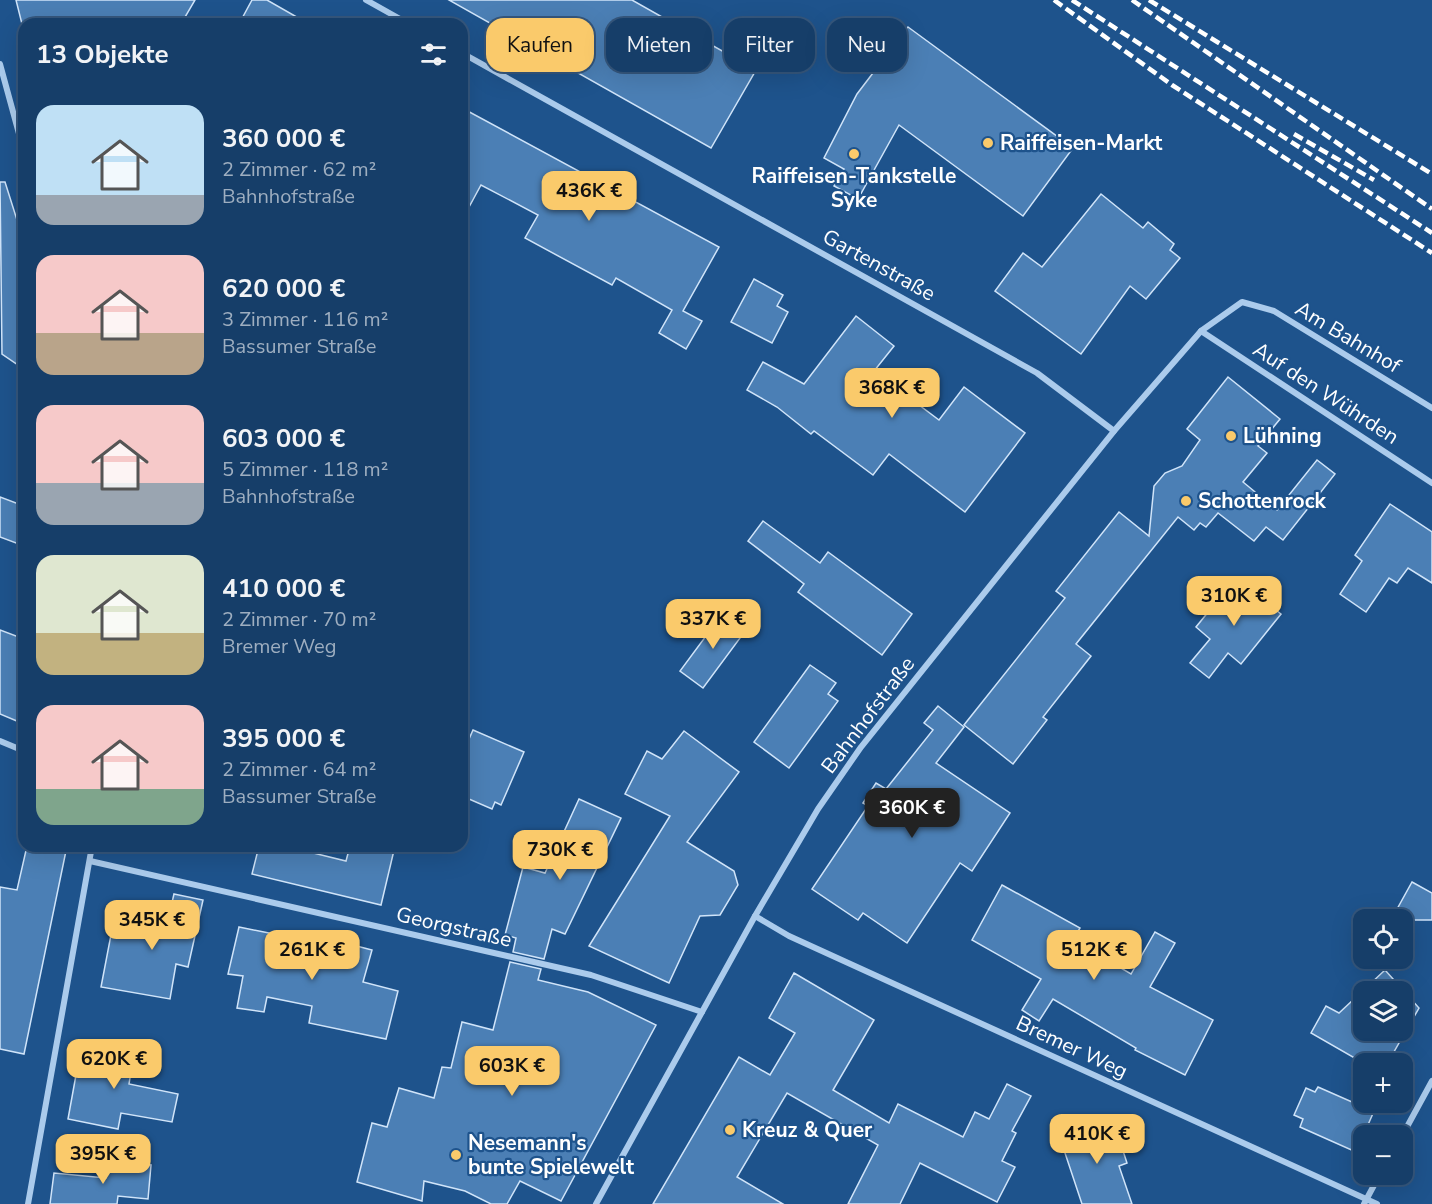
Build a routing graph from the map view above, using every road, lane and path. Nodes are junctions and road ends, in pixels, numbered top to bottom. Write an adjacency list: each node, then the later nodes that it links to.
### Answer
1 (366, 0): 2 (street)
2 (398, 18)
3 (468, 56): 9 (street, Gartenstraße)
4 (0, 64): 5 (street)
5 (18, 130)
6 (1242, 302): 7 (street, Bahnhofstraße); 8 (street, Am Bahnhof)
7 (1201, 331): 9 (street, Bahnhofstraße); 10 (street, Auf den Wührden)
8 (1432, 408)
9 (1114, 431): 15 (street, Bahnhofstraße)
10 (1432, 483)
11 (0, 741): 12 (street)
12 (18, 748)
13 (91, 852): 14 (street)
14 (90, 861): 16 (street, Georgstraße); 21 (street)
15 (755, 916): 16 (street, Bahnhofstraße); 20 (street, Bremer Weg)
16 (702, 1012): 22 (street, Bahnhofstraße)
17 (1432, 1081): 18 (street)
18 (1408, 1125)
19 (1374, 1185): 20 (street)
20 (1365, 1202): 23 (street, Bremer Weg)
21 (28, 1204)
22 (596, 1204)
23 (1377, 1204)

